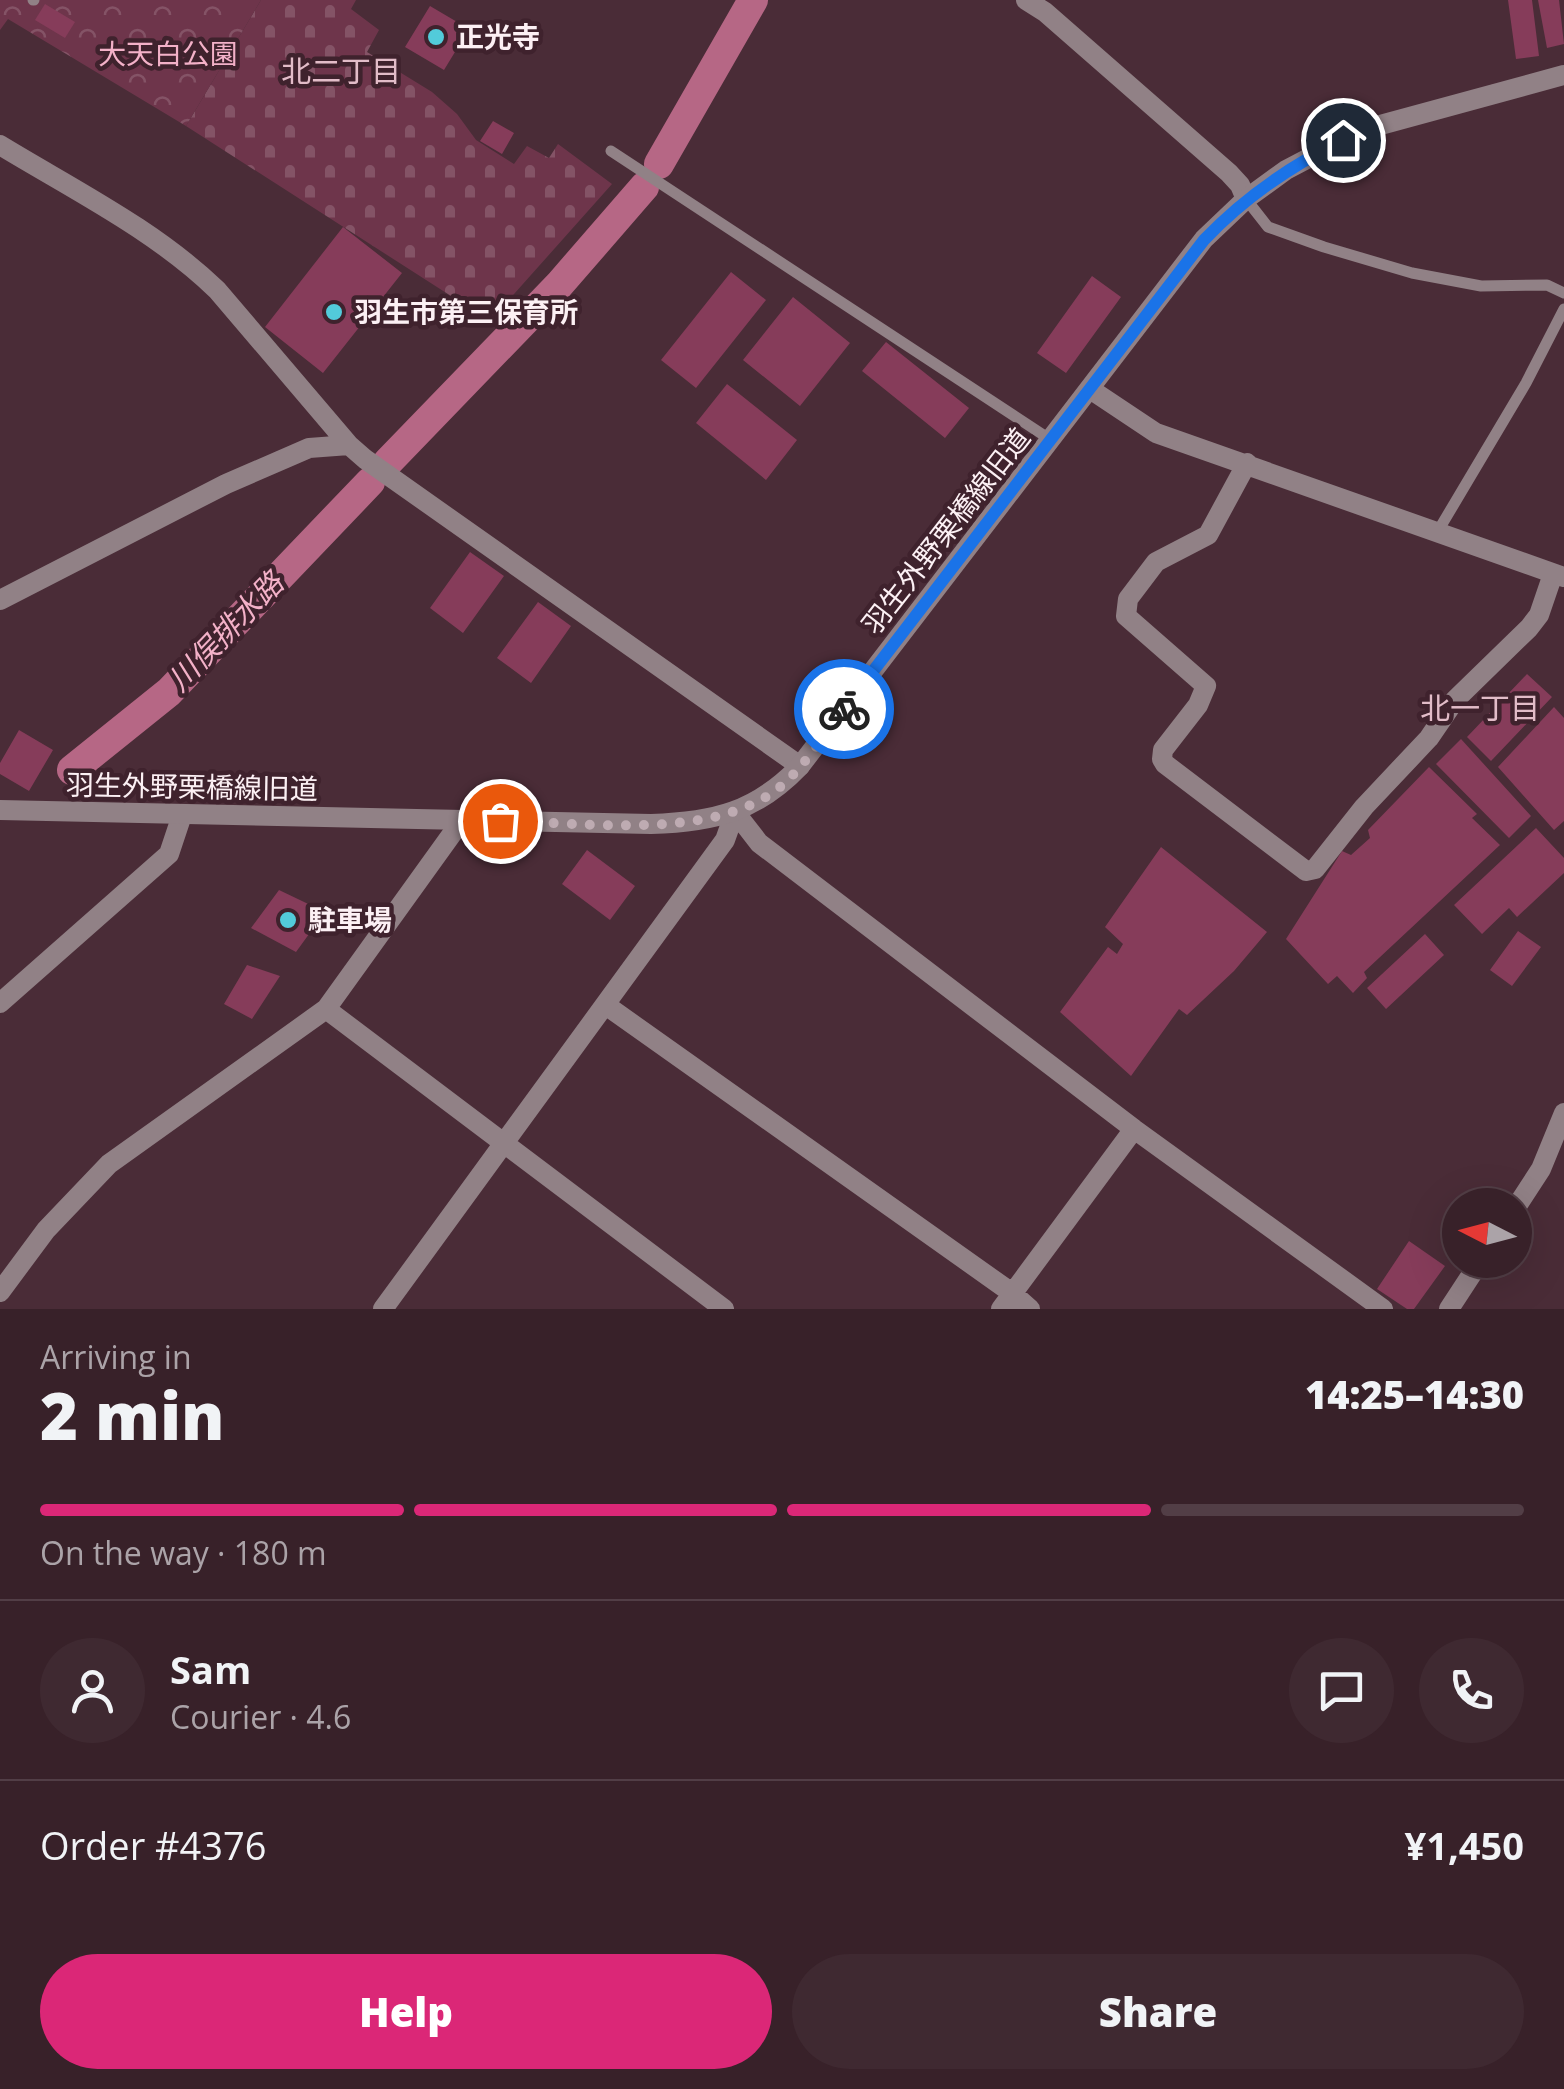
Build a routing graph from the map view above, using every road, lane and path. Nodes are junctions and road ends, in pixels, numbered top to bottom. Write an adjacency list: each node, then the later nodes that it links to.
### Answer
1 (1026, 0): 5 (street)
2 (1564, 75): 5 (street, 羽生外野栗橋線旧道)
3 (0, 145): 10 (street)
4 (610, 151): 9 (lane)
5 (1246, 200): 6 (lane); 8 (street, 羽生外野栗橋線旧道)
6 (1564, 293)
7 (1564, 309): 12 (lane)
8 (1090, 389): 9 (street, 羽生外野栗橋線旧道); 11 (street)
9 (1051, 440): 15 (street, 羽生外野栗橋線旧道)
10 (357, 452): 14 (street); 15 (street)
11 (1247, 463): 12 (street); 13 (street)
12 (1438, 532): 13 (street)
13 (1559, 576)
14 (0, 600)
15 (800, 766): 17 (street, 羽生外野栗橋線旧道)
16 (0, 810): 18 (street, 羽生外野栗橋線旧道)
17 (735, 812): 19 (street, 羽生外野栗橋線旧道); 21 (street); 24 (street)
18 (182, 814): 19 (street, 羽生外野栗橋線旧道); 20 (street)
19 (462, 820): 22 (street)
20 (0, 1003)
21 (606, 1006): 25 (street); 32 (street)
22 (326, 1009): 25 (street); 30 (street)
23 (1564, 1113): 27 (street)
24 (1134, 1129): 32 (street); 36 (street)
25 (505, 1144): 31 (street); 33 (street)
26 (1564, 1166): 27 (street)
27 (1541, 1169): 28 (street)
28 (1528, 1188)
29 (1470, 1278): 37 (street)
30 (0, 1292)
31 (694, 1300): 34 (street)
32 (1007, 1301): 35 (street)
33 (384, 1309)
34 (724, 1309)
35 (1030, 1309)
36 (1383, 1309)
37 (1450, 1309)

